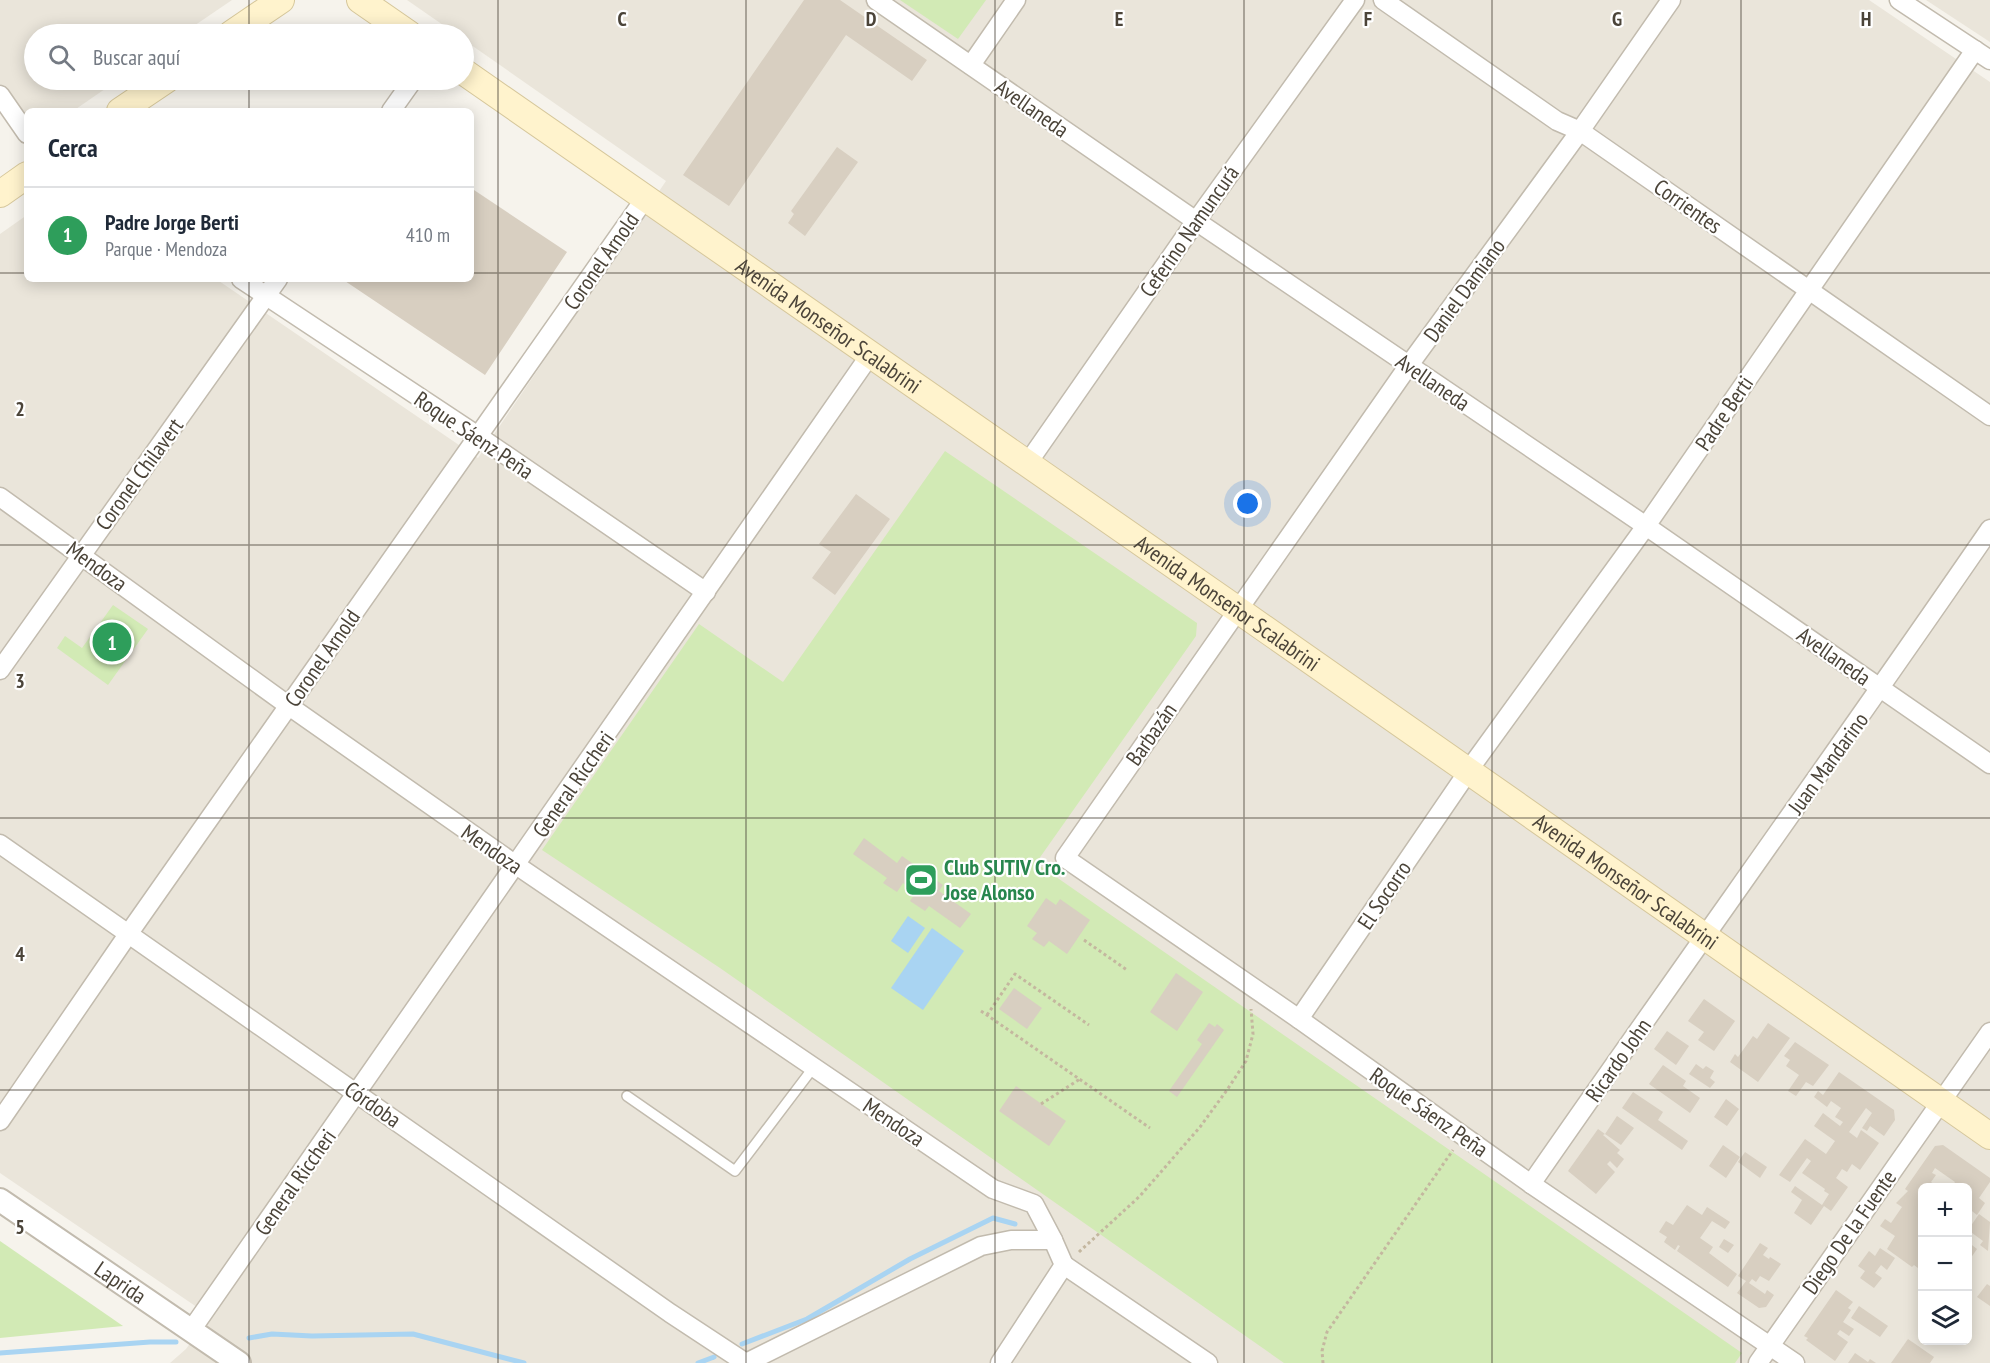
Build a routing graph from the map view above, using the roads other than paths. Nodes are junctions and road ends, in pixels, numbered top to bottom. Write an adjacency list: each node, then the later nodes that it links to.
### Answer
1 (281, 0): 9 (main road)
2 (360, 0): 10 (main road)
3 (876, 0): 12 (street, Avellaneda)
4 (1016, 0): 12 (street)
5 (1355, 0): 24 (street, Ceferino Namuncurá)
6 (1383, 0): 20 (street, Corrientes)
7 (1671, 0): 20 (street, Daniel Damiano)
8 (1899, 0): 11 (street)
9 (246, 24)
10 (395, 24)
11 (1983, 55): 27 (street, Padre Berti)
12 (971, 65): 24 (street, Avellaneda)
13 (474, 79): 23 (main road, Avenida Monseñor Scalabrini)
14 (151, 90): 17 (main road)
15 (406, 90): 18 (street)
16 (0, 95): 19 (street)
17 (124, 108)
18 (394, 108)
19 (24, 130)
20 (1580, 131): 27 (street, Corrientes); 30 (street, Daniel Damiano)
21 (24, 177): 22 (main road)
22 (0, 194)
23 (646, 197): 29 (main road, Avenida Monseñor Scalabrini); 32 (street, Coronel Arnold)
24 (1196, 221): 30 (street, Avellaneda); 33 (street, Ceferino Namuncurá)
25 (246, 282): 28 (street, Roque Sáenz Peña)
26 (276, 282): 28 (street, Coronel Chilavert)
27 (1809, 290): 31 (street, Corrientes); 35 (street, Padre Berti)
28 (266, 296): 32 (street, Roque Sáenz Peña); 37 (street, Coronel Chilavert)
29 (870, 355): 33 (main road, Avenida Monseñor Scalabrini); 38 (street, General Riccheri)
30 (1409, 365): 35 (street, Avellaneda); 39 (street, Daniel Damiano)
31 (1990, 416)
32 (478, 436): 38 (street, Roque Sáenz Peña); 42 (street, Coronel Arnold)
33 (1027, 464): 39 (main road, Avenida Monseñor Scalabrini)
34 (0, 497): 37 (street, Mendoza)
35 (1646, 526): 41 (street, Avellaneda); 44 (street, Padre Berti)
36 (1990, 529): 41 (street, Juan Mandarino)
37 (81, 555): 40 (street, Coronel Chilavert); 42 (street, Mendoza)
38 (706, 592): 47 (street, General Riccheri)
39 (1238, 610): 44 (main road, Avenida Monseñor Scalabrini); 46 (street, Barbazán)
40 (0, 670)
41 (1881, 688): 43 (street, Avellaneda); 49 (street, Juan Mandarino)
42 (289, 706): 47 (street, Mendoza); 48 (street, Coronel Arnold)
43 (1990, 764)
44 (1468, 771): 49 (main road, Avenida Monseñor Scalabrini); 50 (street, El Socorro)
45 (0, 844): 48 (street, Córdoba)
46 (1065, 858): 50 (street, Roque Sáenz Peña)
47 (516, 866): 52 (street, Mendoza); 53 (street, General Riccheri)
48 (129, 933): 53 (street, Córdoba); 56 (street, Coronel Arnold)
49 (1704, 936): 55 (main road, Avenida Monseñor Scalabrini); 58 (street, Ricardo John)
50 (1299, 1019): 58 (street, Roque Sáenz Peña)
51 (1990, 1032): 55 (street, Diego De la Fuente)
52 (813, 1068): 54 (lane); 60 (street, Mendoza)
53 (358, 1093): 62 (street, General Riccheri); 65 (street, Córdoba)
54 (627, 1096)
55 (1941, 1102): 57 (main road, Avenida Monseñor Scalabrini); 63 (street, Diego De la Fuente)
56 (0, 1121)
57 (1990, 1136)
58 (1532, 1184): 63 (street, Roque Sáenz Peña)
59 (0, 1200): 62 (street, Laprida)
60 (1053, 1240): 61 (street, Mendoza); 65 (street)
61 (1064, 1265): 66 (street); 67 (street)
62 (192, 1329): 64 (street, Laprida)
63 (1770, 1346): 68 (street, Diego De la Fuente); 69 (street, Roque Sáenz Peña)
64 (232, 1361)
65 (746, 1363)
66 (1000, 1363)
67 (1208, 1363)
68 (1758, 1363)
69 (1795, 1363)

